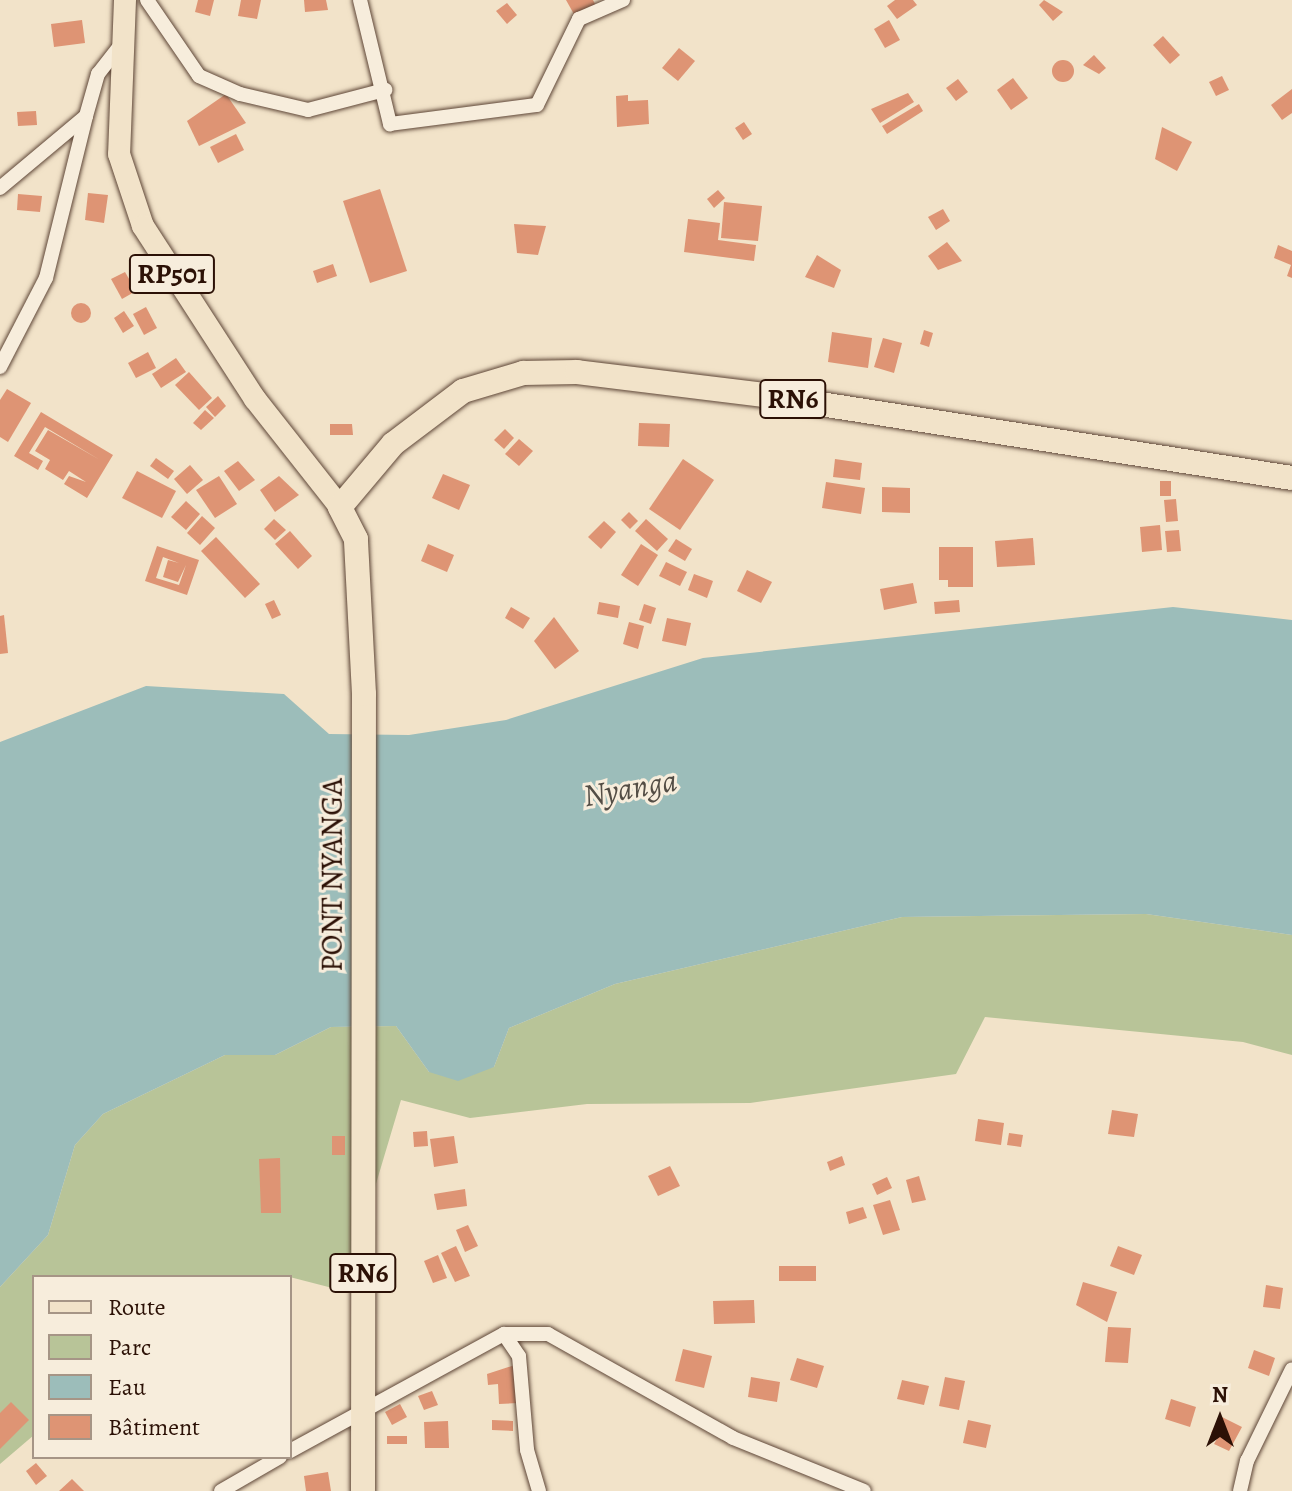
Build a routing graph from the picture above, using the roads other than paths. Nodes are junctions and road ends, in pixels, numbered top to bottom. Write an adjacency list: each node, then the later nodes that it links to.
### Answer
1 (125, 0): 5 (main road, RP501)
2 (147, 0): 6 (street)
3 (360, 0): 6 (street)
4 (623, 0): 6 (street)
5 (119, 47): 7 (street); 11 (main road, RP501)
6 (385, 90)
7 (86, 116): 8 (street); 9 (street)
8 (0, 188)
9 (0, 367)
10 (1292, 478): 11 (highway, RN6)
11 (340, 507): 14 (highway, PONT NYANGA / RN6)
12 (504, 1334): 14 (street); 19 (street); 20 (street)
13 (1292, 1369): 21 (street)
14 (363, 1407): 15 (street); 18 (highway, RN6)
15 (292, 1450)
16 (277, 1459): 17 (street)
17 (221, 1491)
18 (363, 1491)
19 (539, 1491)
20 (864, 1491)
21 (1240, 1491)

